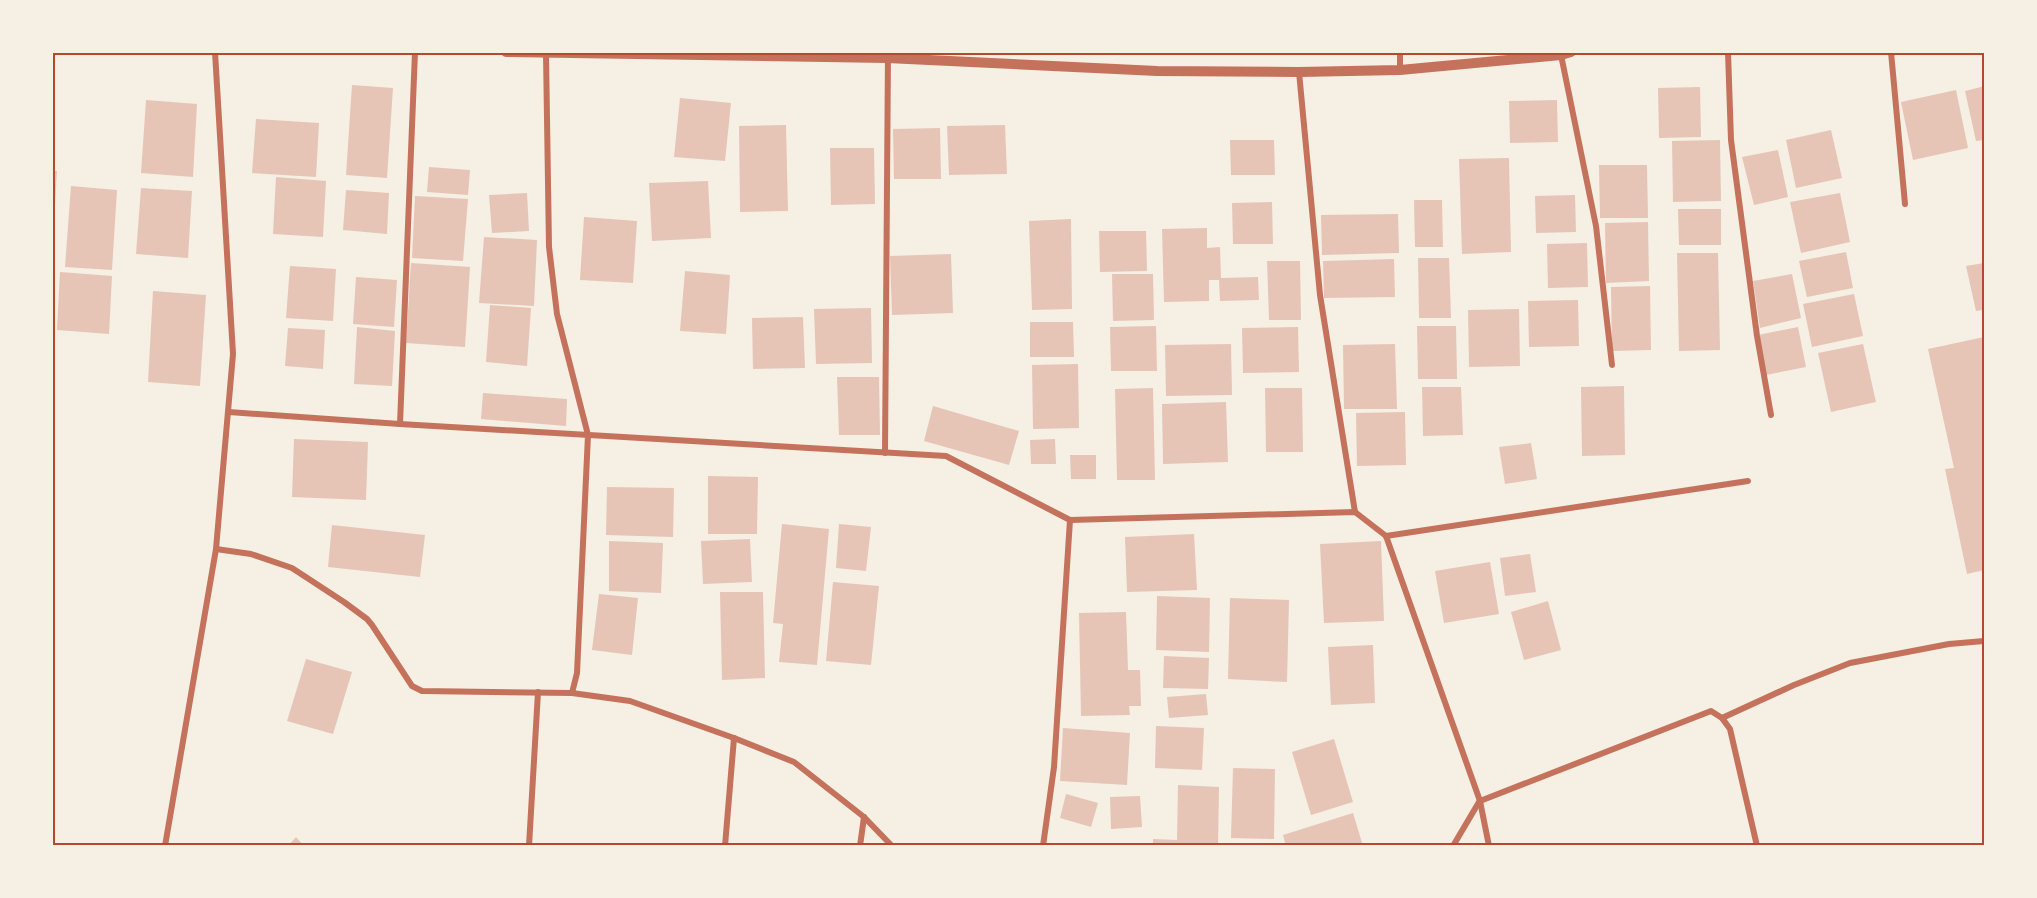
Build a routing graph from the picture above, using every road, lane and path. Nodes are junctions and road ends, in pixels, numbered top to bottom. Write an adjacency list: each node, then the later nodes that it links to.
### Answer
1 (215, 52): 14 (street)
2 (416, 52): 16 (street)
3 (506, 52): 7 (street)
4 (1400, 52): 10 (street)
5 (1728, 52): 15 (street)
6 (1891, 52): 12 (street)
7 (546, 54): 9 (street); 17 (street)
8 (1566, 54): 10 (street); 13 (street)
9 (887, 55): 11 (street); 18 (street)
10 (1400, 70): 11 (street)
11 (1299, 72): 20 (street)
12 (1905, 204)
13 (1612, 365)
14 (229, 412): 16 (street); 23 (street)
15 (1771, 415)
16 (400, 424): 17 (street)
17 (588, 435): 18 (street); 26 (street)
18 (885, 453): 21 (street)
19 (1748, 481): 22 (street)
20 (1355, 512): 21 (street); 22 (street)
21 (1070, 520): 36 (street)
22 (1386, 536): 29 (street)
23 (216, 549): 25 (street); 31 (street)
24 (1984, 641): 27 (street)
25 (538, 692): 26 (street); 32 (street)
26 (572, 693): 28 (street)
27 (1722, 718): 29 (street); 39 (street)
28 (734, 738): 30 (street); 33 (street)
29 (1480, 801): 37 (street); 38 (street)
30 (864, 817): 34 (street); 35 (street)
31 (165, 846)
32 (529, 846)
33 (725, 846)
34 (860, 846)
35 (892, 846)
36 (1043, 846)
37 (1453, 846)
38 (1490, 846)
39 (1757, 846)

